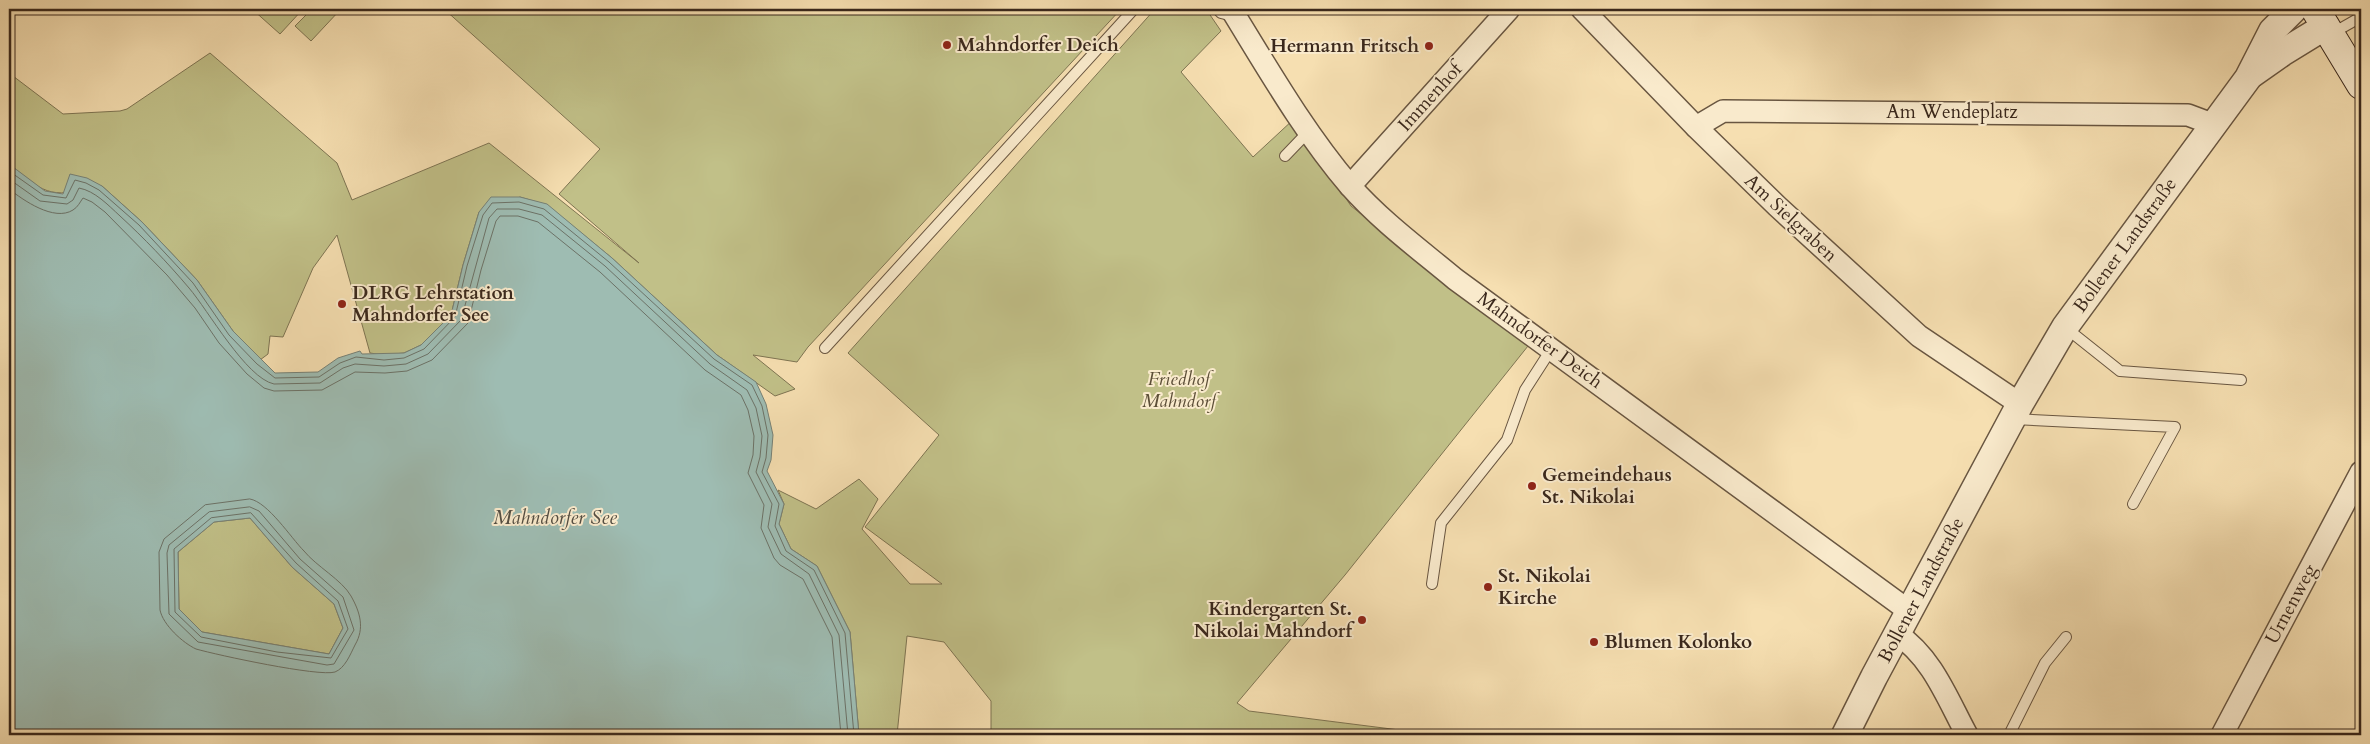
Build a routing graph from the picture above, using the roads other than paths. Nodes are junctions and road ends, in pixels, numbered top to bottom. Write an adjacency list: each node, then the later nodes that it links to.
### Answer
1 (1134, 9): 17 (lane)
2 (1217, 9): 6 (lane)
3 (1509, 9): 15 (street, Immenhof)
4 (1582, 9): 12 (street, Am Sielgraben)
5 (2294, 9): 9 (street, Bollener Landstraße)
6 (1234, 13): 13 (street, Mahndorfer Deich)
7 (2361, 17): 8 (lane)
8 (2324, 23): 9 (street, Bollener Landstraße); 10 (main road)
9 (2248, 78): 11 (street, Bollener Landstraße)
10 (2361, 85)
11 (2212, 124): 12 (street, Am Wendeplatz); 16 (street, Bollener Landstraße)
12 (1696, 128): 20 (street, Am Sielgraben)
13 (1309, 131): 14 (lane); 15 (street, Mahndorfer Deich)
14 (1285, 156)
15 (1350, 186): 18 (street, Mahndorfer Deich)
16 (2065, 327): 19 (lane); 20 (street, Bollener Landstraße)
17 (825, 348)
18 (1552, 348): 23 (lane); 24 (street, Mahndorfer Deich)
19 (2241, 380)
20 (2016, 411): 22 (lane); 24 (street, Bollener Landstraße)
21 (2361, 472): 30 (street, Urnenweg)
22 (2133, 504)
23 (1432, 584)
24 (1909, 610): 25 (street, Bollener Landstraße)
25 (1897, 634): 27 (street, Bollener Landstraße); 28 (street)
26 (2066, 637): 29 (lane)
27 (1845, 735)
28 (1967, 735)
29 (2009, 735)
30 (2222, 735)

